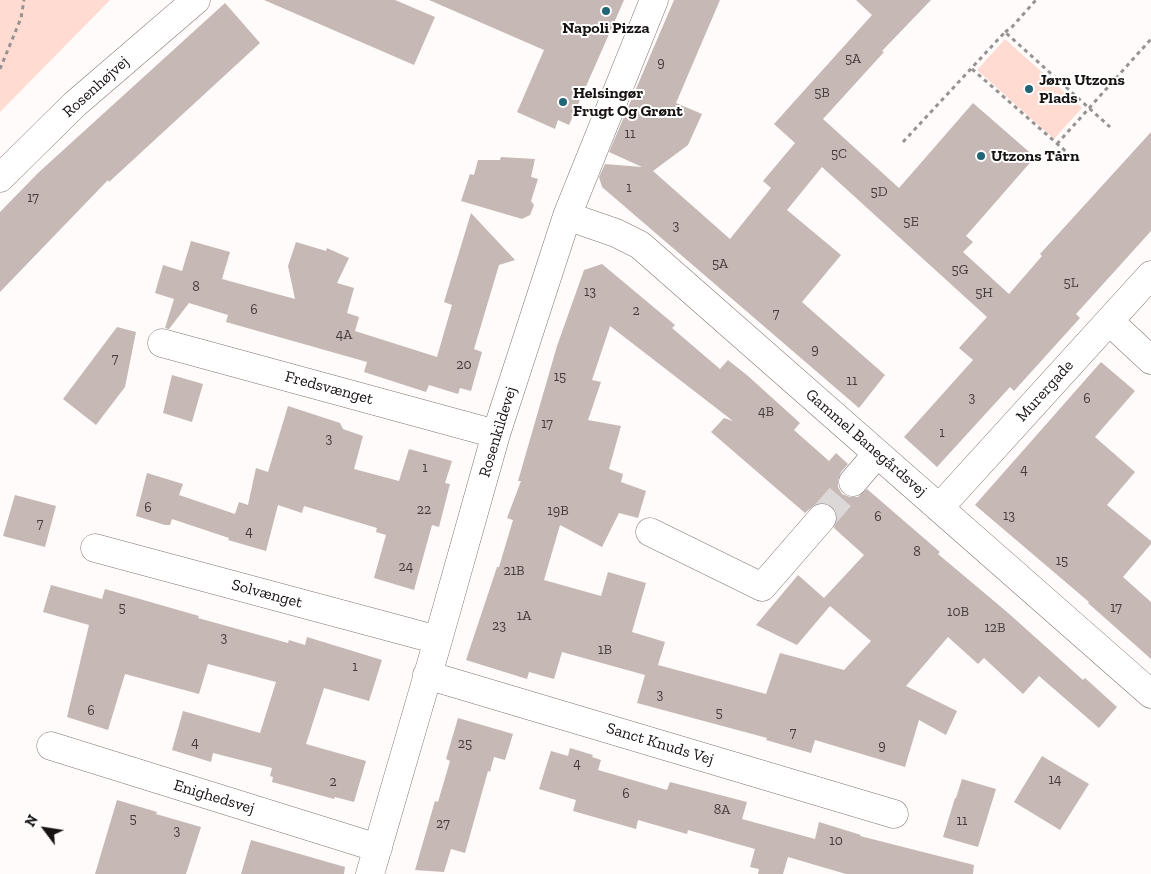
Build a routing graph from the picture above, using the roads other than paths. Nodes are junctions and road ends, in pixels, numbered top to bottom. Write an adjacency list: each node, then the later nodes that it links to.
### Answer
1 (196, 0): 3 (street, Rosenhøjvej)
2 (654, 0): 4 (street, Rosenkildevej)
3 (0, 178)
4 (567, 216): 9 (street, Rosenkildevej); 10 (street, Gammel Banegårdsvej)
5 (1151, 275): 6 (street, Murergade)
6 (1109, 321): 8 (street); 12 (street, Murergade)
7 (162, 343): 9 (street, Fredsvænget)
8 (1151, 360)
9 (496, 434): 16 (street, Rosenkildevej)
10 (878, 454): 11 (street); 12 (street, Gammel Banegårdsvej)
11 (853, 482)
12 (939, 508): 18 (street, Gammel Banegårdsvej)
13 (822, 518): 14 (street)
14 (650, 532)
15 (95, 548): 16 (street, Solvænget)
16 (438, 640): 17 (street, Rosenkildevej)
17 (427, 675): 20 (street, Sanct Knuds Vej); 21 (street, Rosenkildevej)
18 (1151, 694)
19 (51, 746): 21 (street, Enighedsvej)
20 (894, 814)
21 (378, 848): 22 (street, Rosenkildevej)
22 (370, 874)

